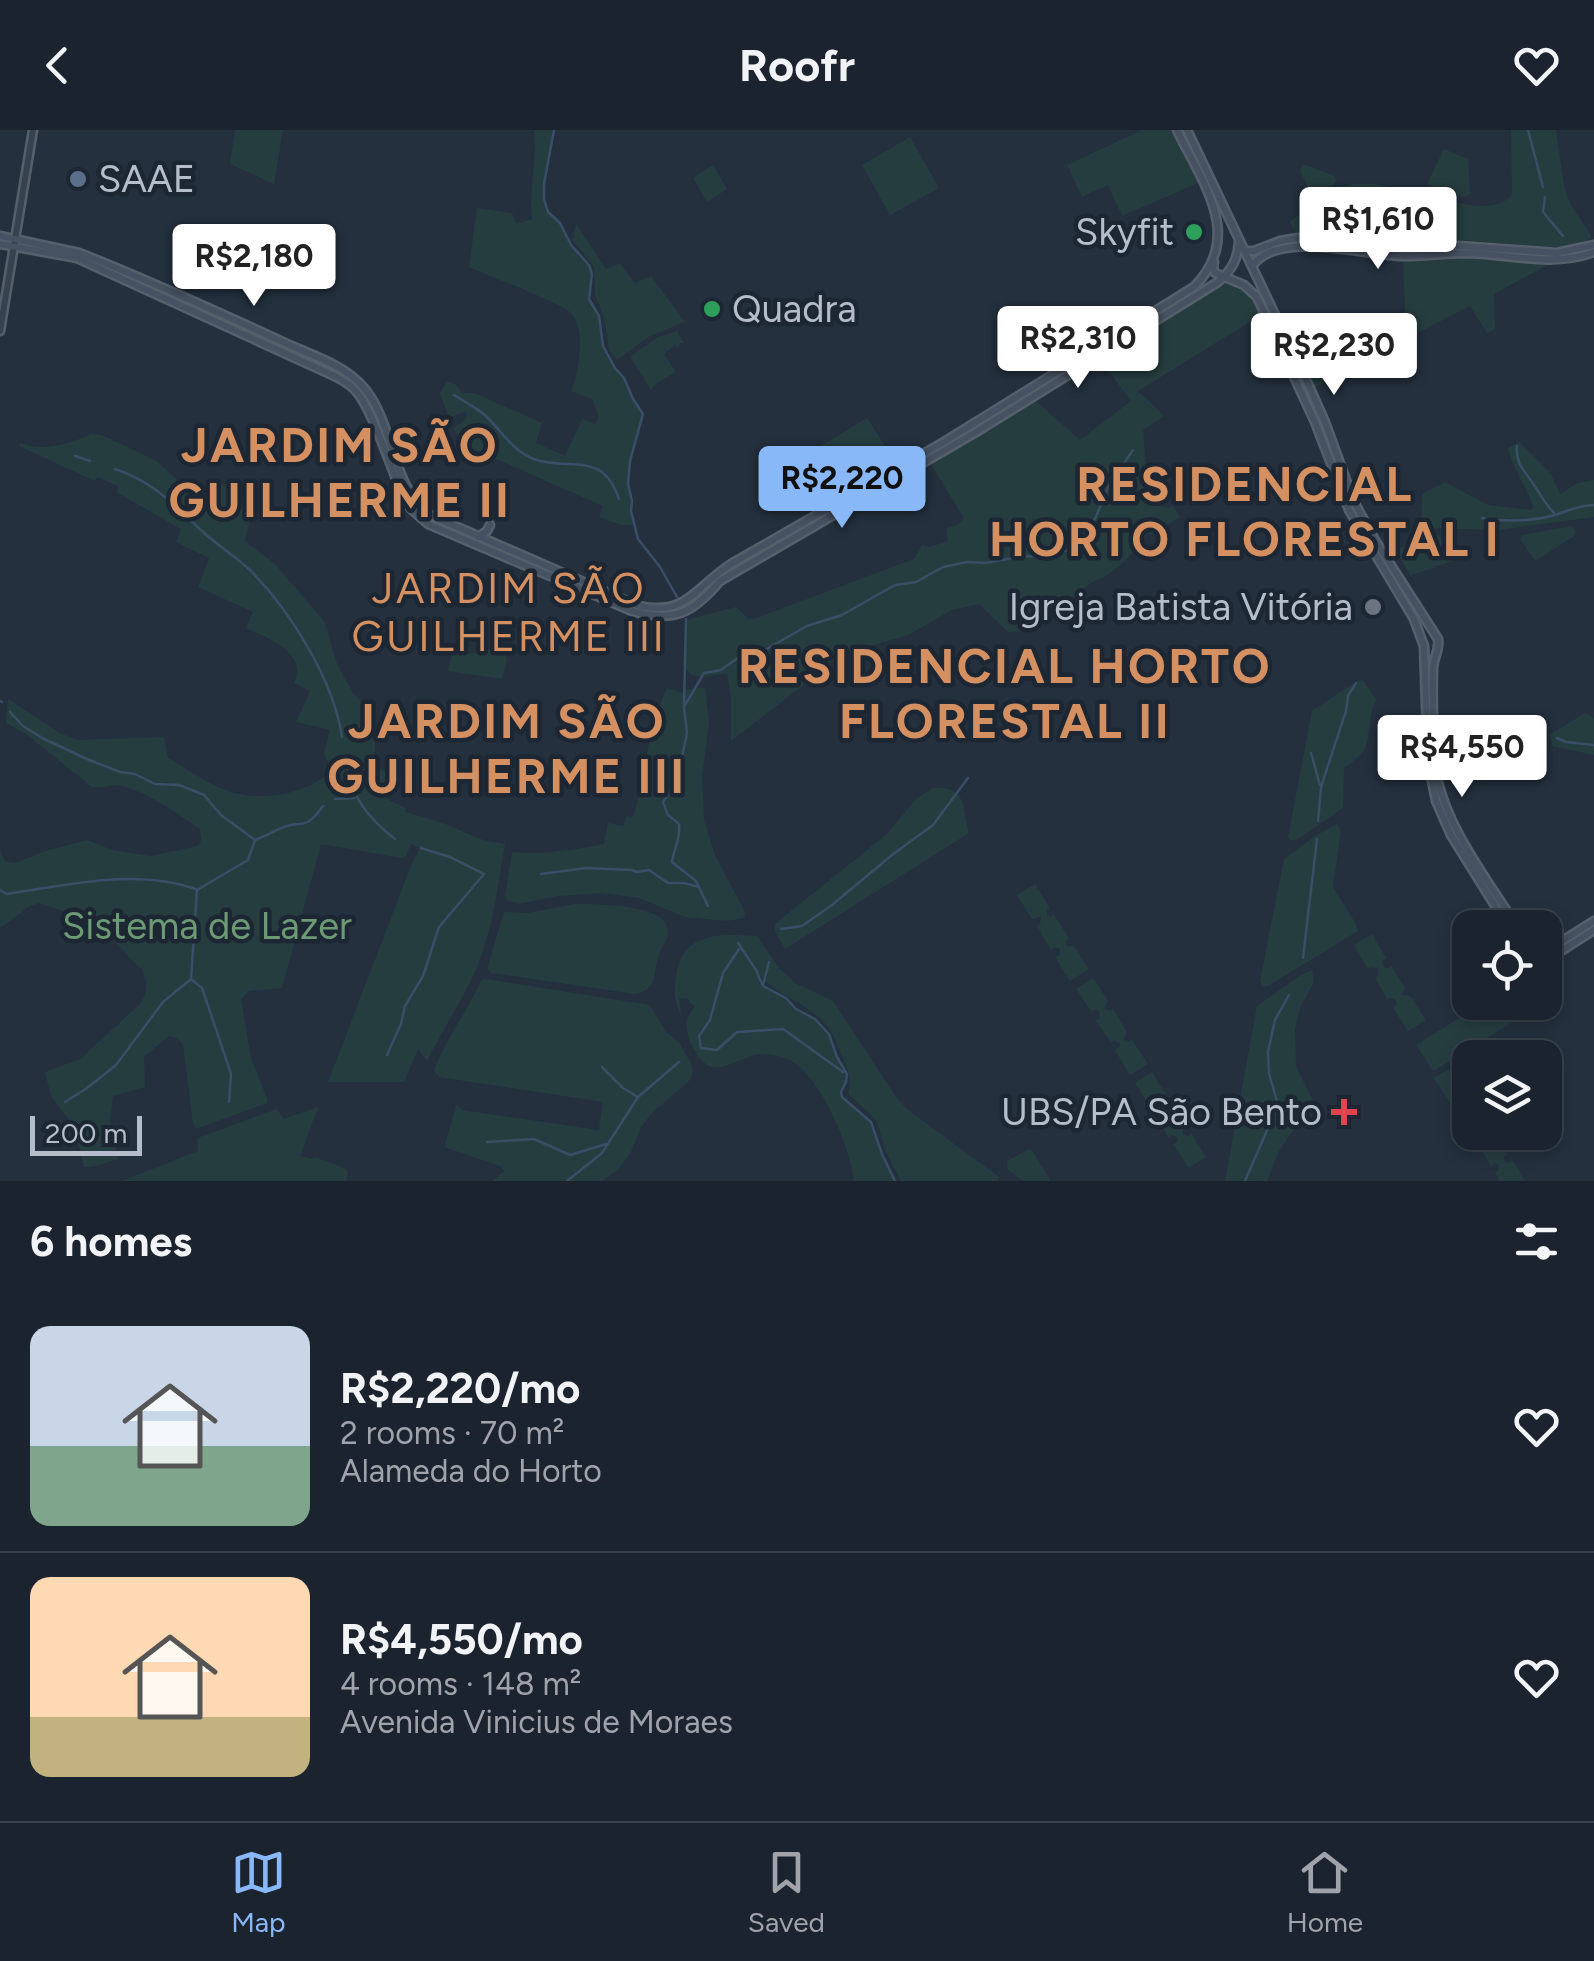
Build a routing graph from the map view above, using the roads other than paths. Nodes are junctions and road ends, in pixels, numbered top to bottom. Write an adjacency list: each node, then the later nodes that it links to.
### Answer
1 (33, 130): 7 (street)
2 (1177, 130): 6 (main road)
3 (1187, 130): 4 (main road)
4 (1238, 239): 6 (main road); 10 (main road); 14 (main road)
5 (0, 240): 7 (main road)
6 (1218, 240): 12 (main road)
7 (14, 243): 11 (main road); 16 (street)
8 (1328, 245): 9 (main road); 10 (main road); 13 (main road)
9 (1594, 248)
10 (1244, 250): 13 (main road)
11 (79, 256): 22 (main road); 24 (main road)
12 (1214, 261): 14 (main road); 17 (main road)
13 (1254, 269): 15 (main road); 20 (main road)
14 (1224, 278): 15 (main road); 18 (main road)
15 (1241, 284): 19 (main road)
16 (0, 331)
17 (902, 466): 18 (main road); 27 (main road)
18 (891, 481): 27 (main road)
19 (1343, 497): 20 (main road); 26 (main road)
20 (1354, 501): 26 (main road)
21 (451, 514): 22 (main road)
22 (438, 520): 24 (main road)
23 (490, 525): 25 (main road)
24 (454, 531): 25 (main road); 27 (main road)
25 (478, 537): 27 (main road)
26 (1375, 546): 28 (main road); 29 (main road)
27 (676, 611)
28 (1430, 627): 29 (main road); 31 (main road)
29 (1419, 631): 30 (main road)
30 (1424, 646): 31 (main road); 32 (main road)
31 (1436, 654): 32 (main road)
32 (1430, 718): 33 (main road)
33 (1503, 910)
34 (1594, 921): 36 (main road)
35 (1594, 930): 37 (main road)
36 (1562, 941)
37 (1562, 950)

